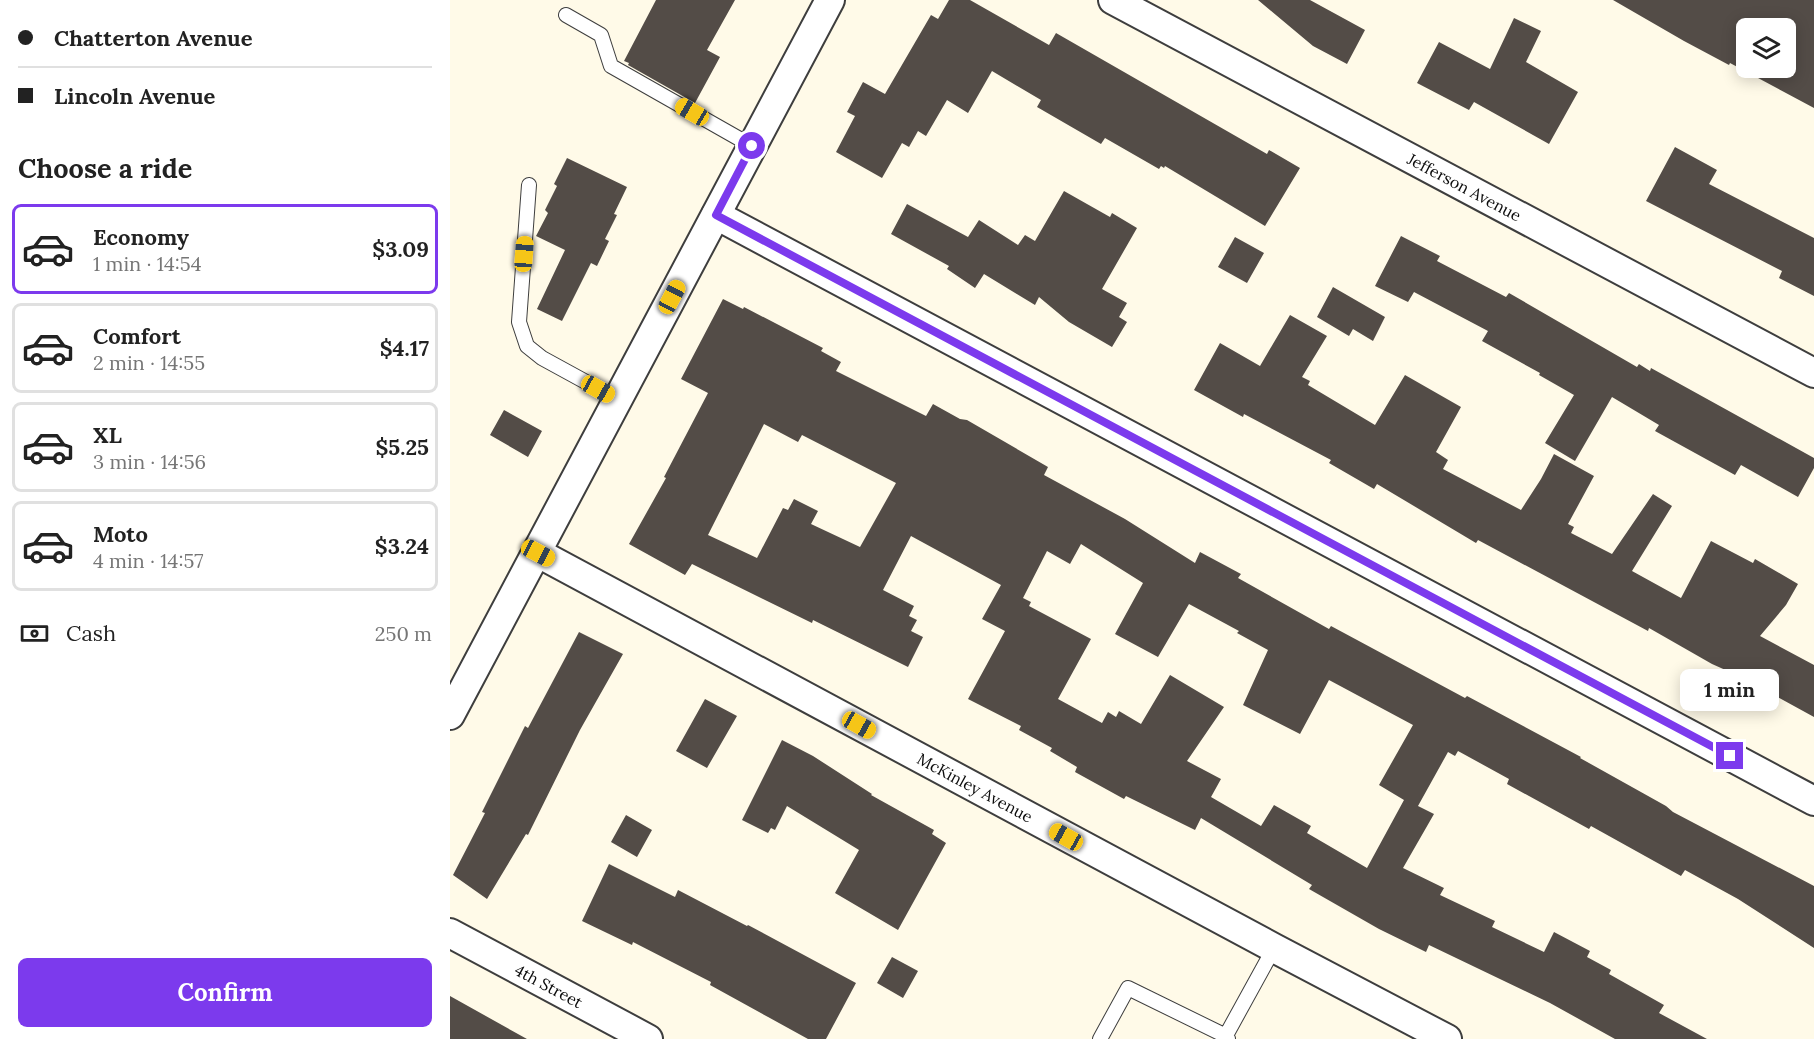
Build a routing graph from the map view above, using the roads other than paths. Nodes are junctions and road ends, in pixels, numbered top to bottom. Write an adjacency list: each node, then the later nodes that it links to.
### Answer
1 (830, 0): 4 (street)
2 (1113, 0): 7 (street, Jefferson Avenue)
3 (566, 15): 4 (lane)
4 (752, 146): 6 (street)
5 (529, 185): 8 (lane)
6 (716, 215): 8 (street); 11 (street)
7 (1814, 373)
8 (617, 399): 9 (street)
9 (538, 553): 10 (street); 13 (street, McKinley Avenue)
10 (450, 715)
11 (1814, 801)
12 (450, 933): 15 (street, 4th Street)
13 (1274, 948): 14 (lane); 17 (street, McKinley Avenue)
14 (1226, 1038): 16 (lane)
15 (648, 1039)
16 (1100, 1039)
17 (1447, 1039)

